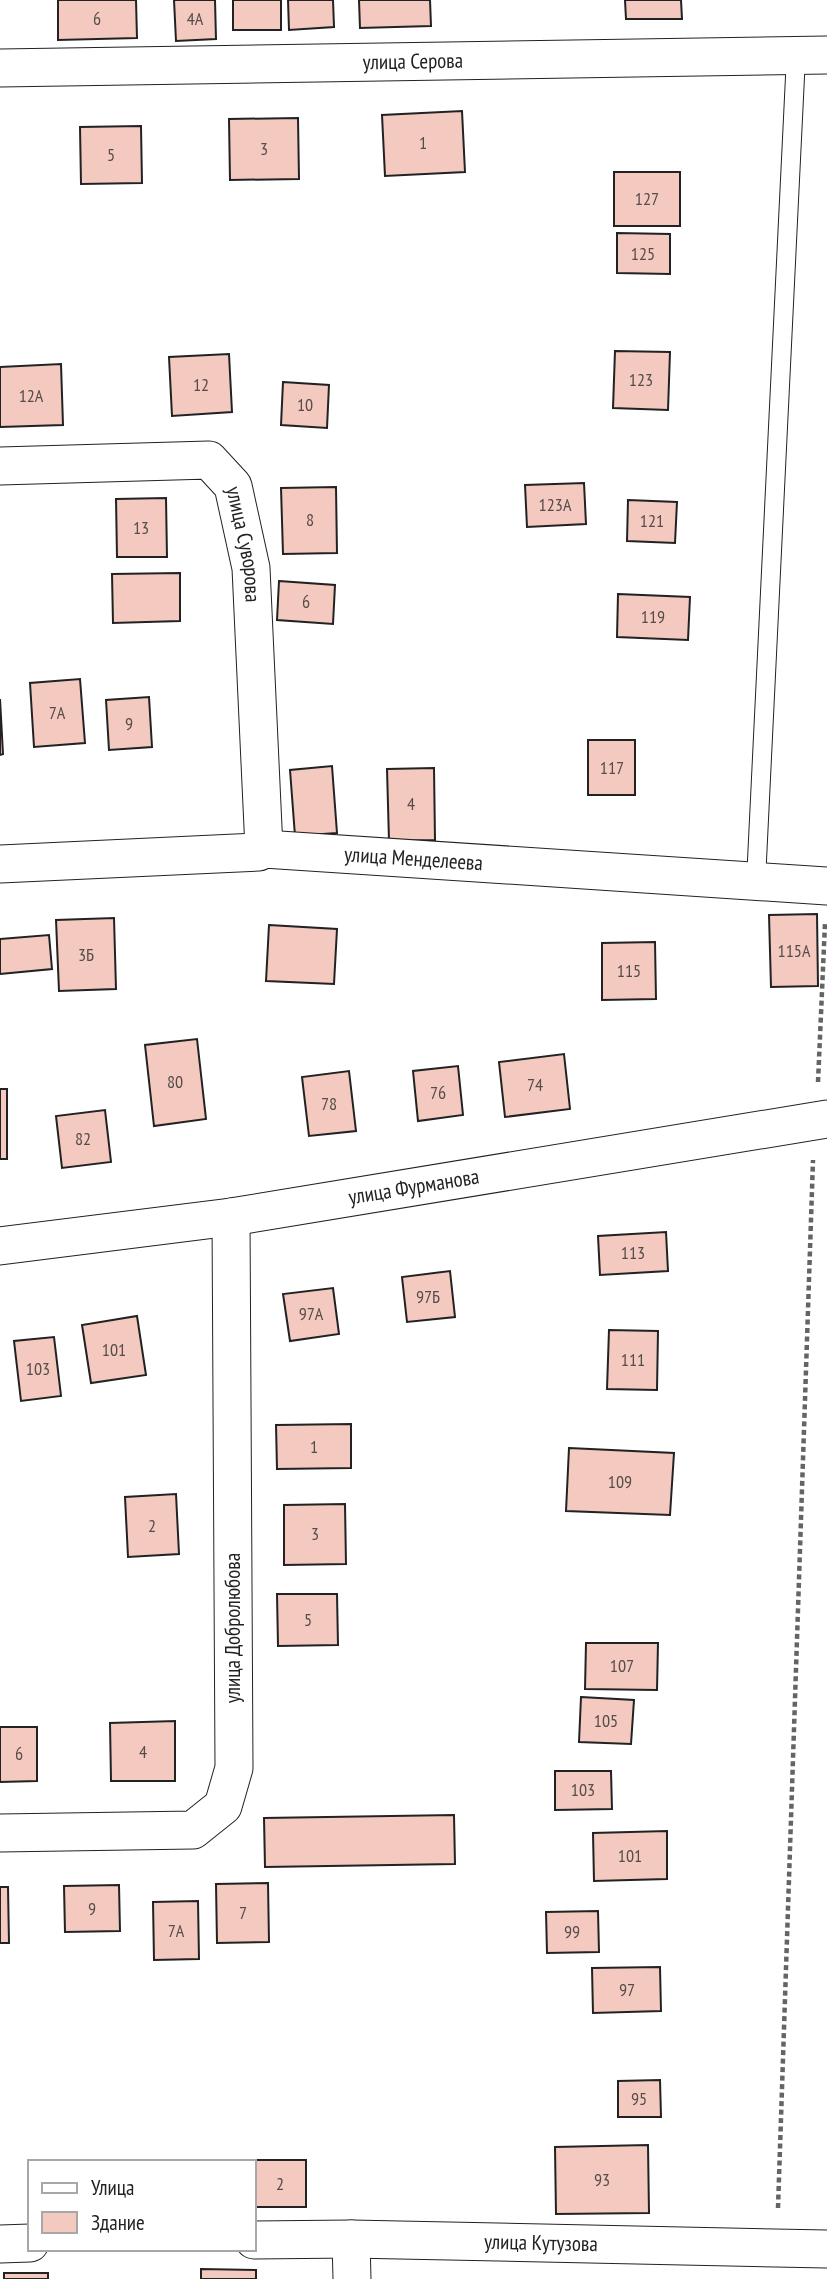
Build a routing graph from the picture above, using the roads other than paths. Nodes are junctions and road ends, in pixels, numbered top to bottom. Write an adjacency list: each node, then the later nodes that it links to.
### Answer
1 (812, 56): 2 (street, улица Серова); 6 (lane)
2 (0, 68)
3 (0, 466): 4 (street, улица Суворова)
4 (264, 849): 5 (street, улица Менделеева); 6 (street, улица Менделеева)
5 (0, 864)
6 (756, 881): 7 (street, улица Менделеева)
7 (827, 886)
8 (821, 1120): 9 (street, улица Фурманова)
9 (231, 1217): 10 (street, улица Фурманова); 11 (street, улица Добролюбова)
10 (0, 1246)
11 (0, 1833)
12 (351, 2239): 13 (street, улица Кутузова); 16 (street, улица Кутузова); 17 (street)
13 (256, 2240)
14 (28, 2243): 15 (street)
15 (0, 2244)
16 (827, 2249)
17 (352, 2279)

